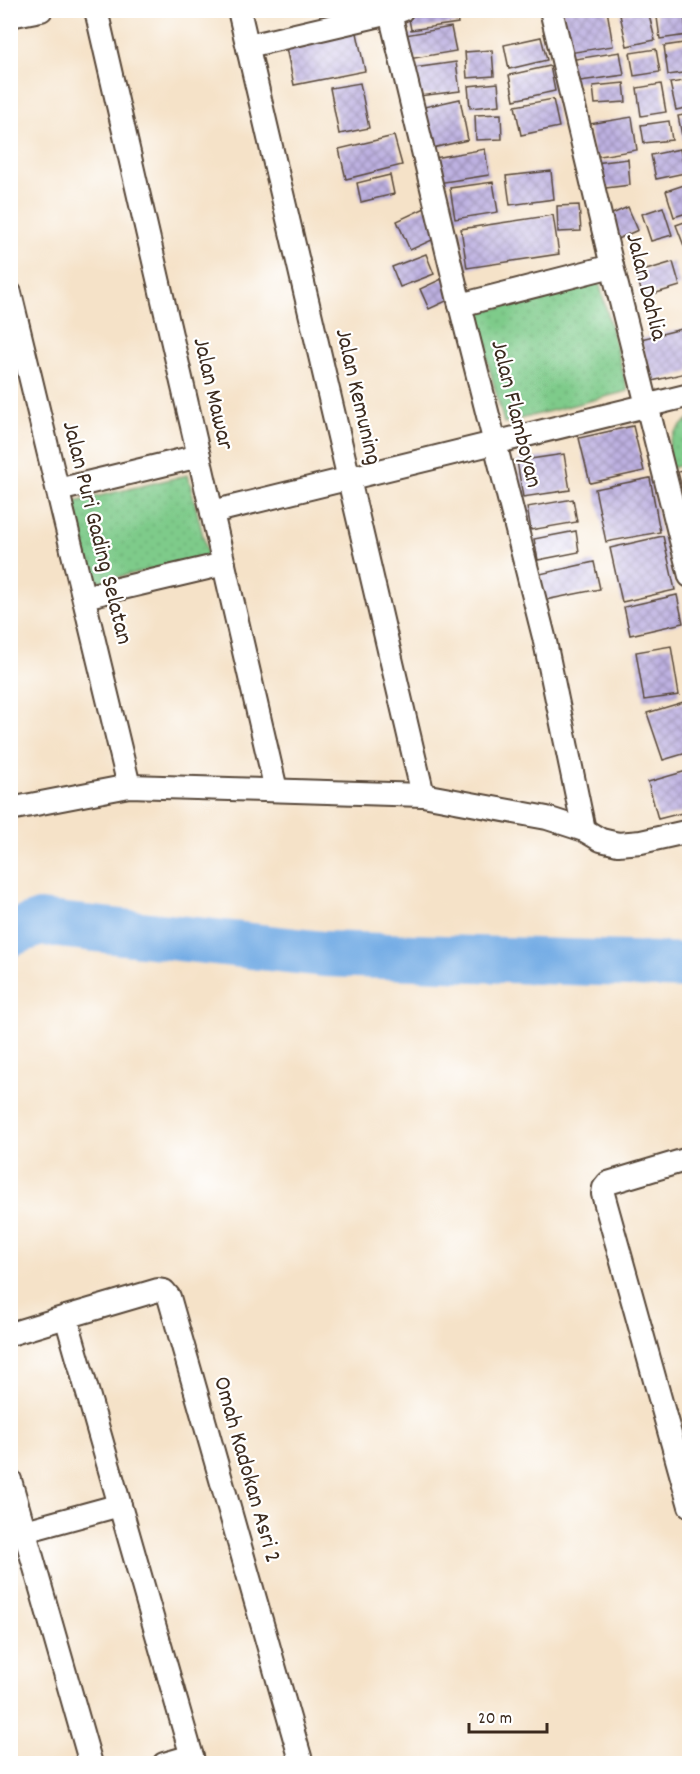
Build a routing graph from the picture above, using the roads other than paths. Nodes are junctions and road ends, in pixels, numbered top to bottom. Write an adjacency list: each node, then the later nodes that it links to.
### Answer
1 (41, 10): 7 (street)
2 (96, 10): 15 (street, Jalan Mawar)
3 (239, 10): 8 (street, Jalan Kemuning)
4 (551, 10): 9 (street, Jalan Dahlia)
5 (396, 12): 6 (street); 11 (street, Jalan Flamboyan)
6 (366, 15): 8 (street)
7 (10, 16)
8 (248, 46): 16 (street, Jalan Kemuning)
9 (612, 266): 11 (street); 13 (street, Jalan Dahlia)
10 (10, 293): 17 (street, Jalan Puri Gading Selatan)
11 (460, 305): 14 (street, Jalan Flamboyan)
12 (690, 395): 13 (street)
13 (647, 405): 14 (street); 20 (street, Jalan Dahlia)
14 (494, 443): 16 (street); 26 (street, Jalan Flamboyan)
15 (199, 456): 17 (street); 18 (street, Jalan Mawar)
16 (349, 478): 18 (street); 24 (street, Jalan Kemuning)
17 (58, 490): 21 (street, Jalan Puri Gading Selatan)
18 (212, 512): 19 (street, Jalan Mawar)
19 (224, 564): 21 (street); 23 (street, Jalan Mawar)
20 (690, 576)
21 (84, 597): 22 (street, Jalan Puri Gading Selatan)
22 (129, 786): 23 (street); 25 (street)
23 (276, 790): 24 (street)
24 (423, 795): 26 (street)
25 (10, 809)
26 (584, 830): 27 (street)
27 (690, 831)
28 (690, 1160): 33 (street)
29 (66, 1317): 30 (street, Omah Kadokan Asri 2); 32 (street); 38 (street, Omah Kadokan Asri 2)
30 (10, 1334)
31 (10, 1480): 34 (street)
32 (120, 1505): 34 (street); 35 (street)
33 (690, 1506)
34 (25, 1531): 36 (street)
35 (193, 1760): 37 (street)
36 (90, 1764)
37 (164, 1764)
38 (302, 1764)

